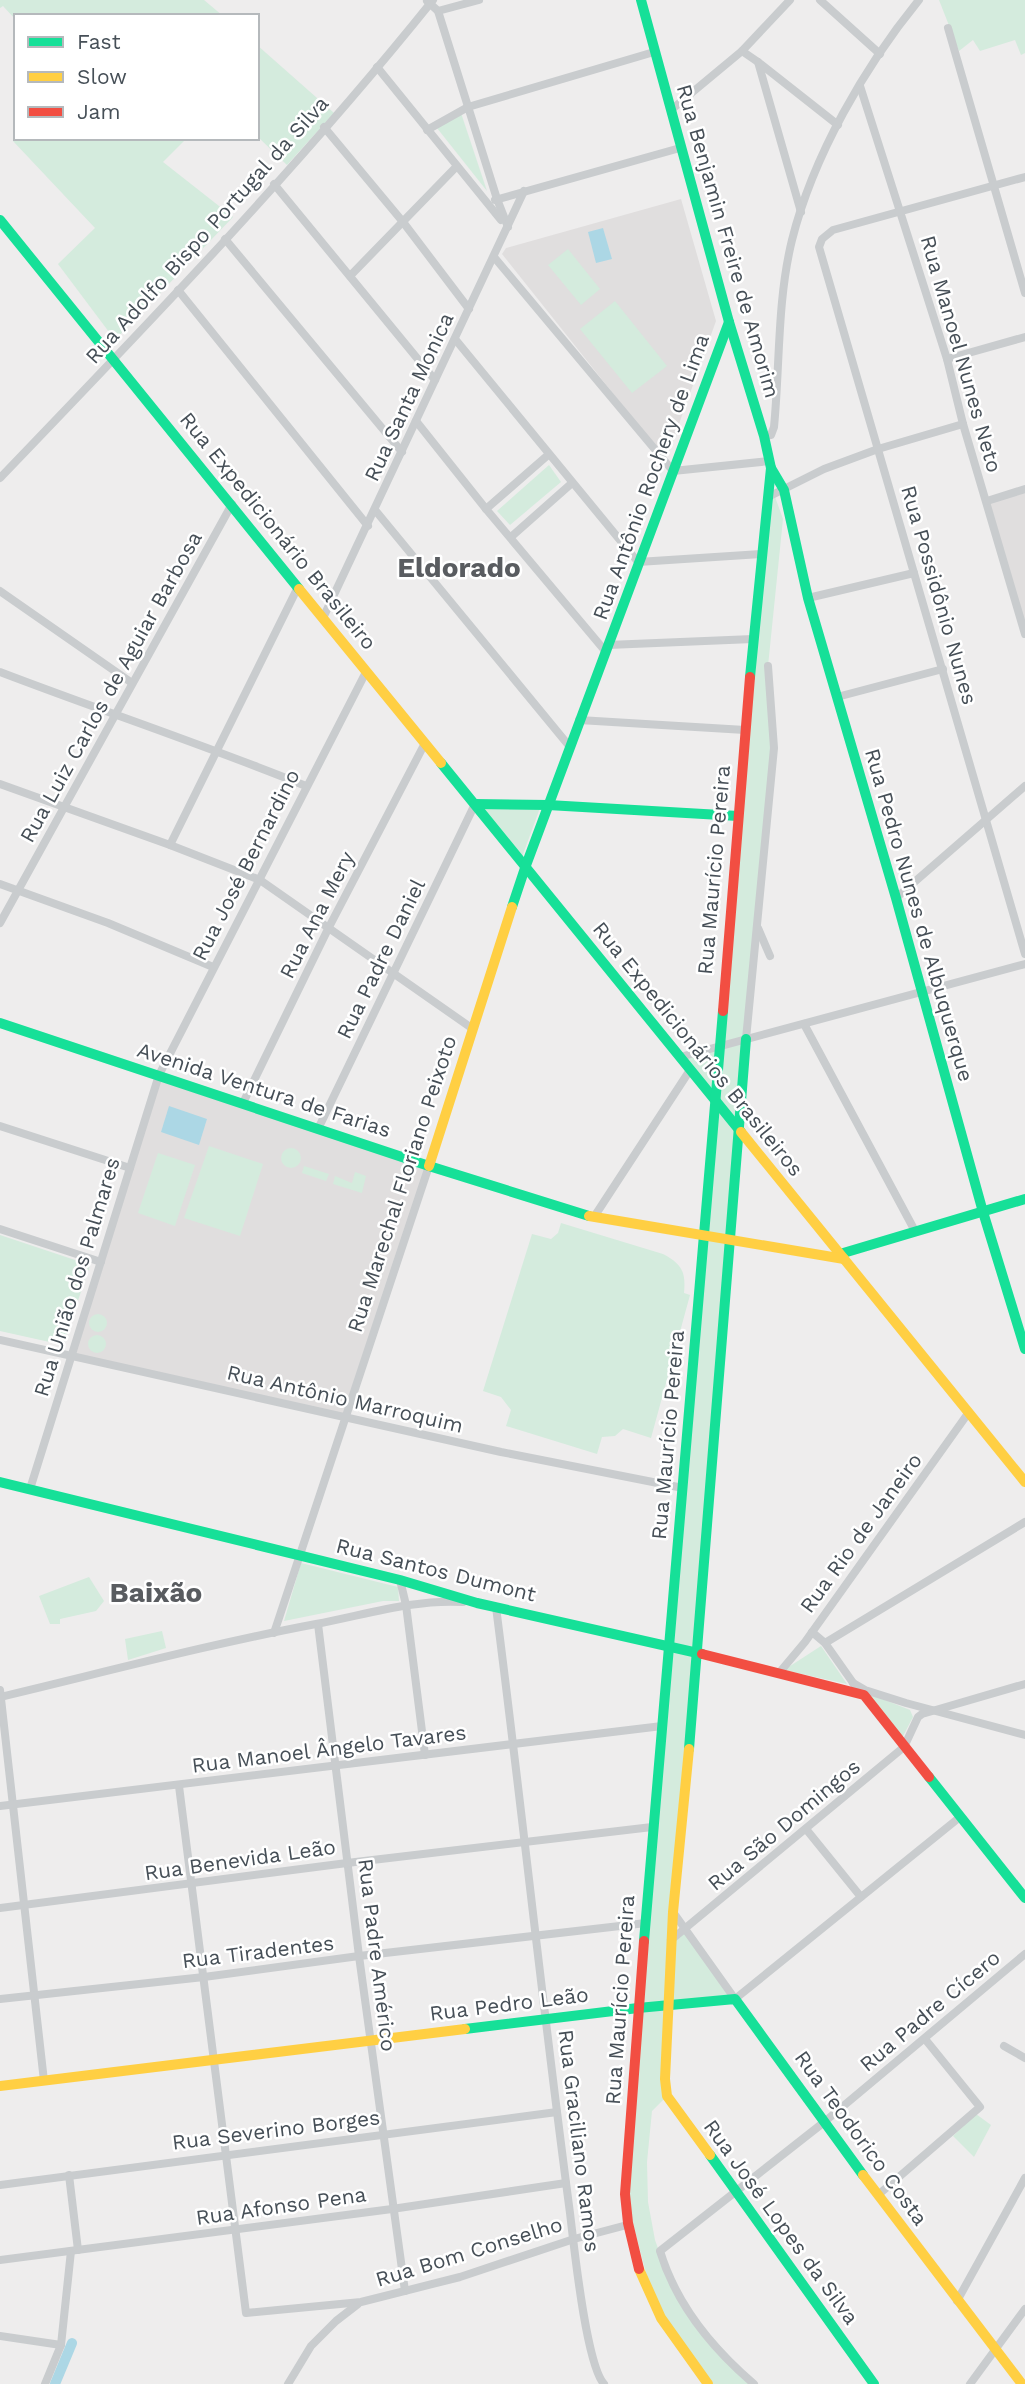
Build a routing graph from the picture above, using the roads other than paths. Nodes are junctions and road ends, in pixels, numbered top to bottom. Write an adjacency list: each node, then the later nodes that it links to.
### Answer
1 (479, 0): 7 (street)
2 (641, 0): 10 (street, Rua Benjamin Freire de Amorim)
3 (790, 0): 9 (street)
4 (820, 0): 11 (street)
5 (919, 0): 11 (street)
6 (430, 1): 7 (street); 13 (street, Rua Adolfo Bispo Portugal da Silva)
7 (438, 11): 15 (street)
8 (948, 28): 24 (street)
9 (742, 51): 12 (street); 16 (street)
10 (654, 52): 15 (street); 16 (street, Rua Benjamin Freire de Amorim)
11 (880, 54): 14 (street)
12 (758, 62): 17 (street); 28 (street)
13 (377, 67): 18 (street, Rua Adolfo Bispo Portugal da Silva); 19 (street)
14 (860, 86): 17 (street); 29 (street, Rua Manoel Nunes Neto)
15 (468, 107): 19 (street); 26 (street)
16 (671, 110): 20 (street, Rua Benjamin Freire de Amorim)
17 (838, 125): 28 (street)
18 (324, 127): 23 (street, Rua Adolfo Bispo Portugal da Silva); 30 (street)
19 (427, 130): 21 (street)
20 (680, 149): 25 (street); 40 (street, Rua Benjamin Freire de Amorim)
21 (457, 166): 27 (street); 30 (street)
22 (1025, 177): 24 (street)
23 (274, 184): 33 (street, Rua Adolfo Bispo Portugal da Silva); 36 (street)
24 (994, 185): 29 (street); 35 (street)
25 (524, 191): 26 (street); 32 (street, Rua Santa Monica)
26 (496, 198): 27 (street); 32 (street)
27 (488, 204): 32 (street)
28 (801, 212): 48 (street)
29 (901, 212): 44 (street, Rua Manoel Nunes Neto); 49 (street, Rua Possidônio Nunes)
30 (404, 222): 36 (street); 39 (street)
31 (2, 225): 43 (street, Rua Expedicionário Brasileiro)
32 (508, 227): 34 (street, Rua Santa Monica)
33 (225, 239): 37 (street, Rua Adolfo Bispo Portugal da Silva); 50 (street)
34 (494, 257): 39 (street, Rua Santa Monica); 53 (street)
35 (1020, 261): 38 (street)
36 (350, 276): 45 (street)
37 (178, 290): 43 (street, Rua Adolfo Bispo Portugal da Silva); 63 (street)
38 (1025, 293)
39 (469, 309): 42 (street, Rua Santa Monica)
40 (729, 322): 48 (street, Rua Benjamin Freire de Amorim); 53 (street, Rua Antônio Rochery de Lima)
41 (1025, 337): 44 (street)
42 (455, 339): 45 (street, Rua Santa Monica); 51 (street)
43 (115, 359): 54 (street, Rua Adolfo Bispo Portugal da Silva); 60 (street, Rua Expedicionário Brasileiro)
44 (947, 359): 47 (street, Rua Manoel Nunes Neto)
45 (435, 380): 46 (street, Rua Santa Monica)
46 (416, 421): 50 (street, Rua Santa Monica); 61 (street)
47 (963, 424): 49 (street); 59 (street, Rua Manoel Nunes Neto)
48 (764, 436): 52 (street, Rua Benjamin Freire de Amorim)
49 (878, 449): 57 (street); 67 (street, Rua Possidônio Nunes)
50 (402, 452): 62 (street, Rua Santa Monica)
51 (548, 455): 55 (street); 61 (street)
52 (770, 465): 53 (street); 57 (street, Rua Benjamin Freire de Amorim); 58 (street, Rua Maurício Pereira)
53 (673, 471): 66 (street, Rua Antônio Rochery de Lima)
54 (0, 478)
55 (572, 483): 64 (street); 66 (street)
56 (1025, 489): 59 (street)
57 (784, 490): 58 (street); 70 (street, Rua Pedro Nunes de Albuquerque)
58 (768, 497): 65 (street, Rua Maurício Pereira)
59 (987, 500): 72 (street, Rua Manoel Nunes Neto)
60 (232, 504): 68 (street, Rua Expedicionário Brasileiro); 79 (street, Rua Luiz Carlos de Aguiar Barbosa)
61 (486, 509): 64 (street)
62 (375, 510): 63 (street, Rua Santa Monica); 85 (street)
63 (368, 526): 71 (street, Rua Santa Monica)
64 (511, 537): 74 (street)
65 (761, 554): 66 (street); 73 (street, Rua Maurício Pereira)
66 (638, 562): 74 (street, Rua Antônio Rochery de Lima)
67 (914, 573): 70 (street); 76 (street, Rua Possidônio Nunes)
68 (298, 587): 71 (street, Rua Expedicionário Brasileiro); 86 (street)
69 (0, 592): 79 (street)
70 (808, 598): 80 (street, Rua Pedro Nunes de Albuquerque)
71 (323, 618): 77 (street, Rua Expedicionário Brasileiro)
72 (1025, 634)
73 (753, 639): 74 (street, Rua Antônio Rochery de Lima); 83 (street, Rua Maurício Pereira)
74 (607, 649): 82 (street, Rua Antônio Rochery de Lima)
75 (768, 666): 102 (street)
76 (943, 669): 80 (street); 94 (street, Rua Possidônio Nunes)
77 (366, 671): 84 (street, Rua Expedicionário Brasileiro); 88 (street, Rua José Bernardino)
78 (0, 673): 81 (street)
79 (132, 682): 81 (street, Rua Luiz Carlos de Aguiar Barbosa)
80 (837, 697): 100 (street, Rua Pedro Nunes de Albuquerque)
81 (114, 716): 86 (street); 92 (street, Rua Luiz Carlos de Aguiar Barbosa)
82 (579, 720): 83 (street); 85 (street, Rua Antônio Rochery de Lima)
83 (745, 730): 93 (street, Rua Maurício Pereira)
84 (424, 745): 90 (street, Rua Expedicionário Brasileiro); 103 (street, Rua Ana Mery)
85 (570, 747): 91 (street, Rua Marechal Floriano Peixoto)
86 (218, 751): 88 (street); 95 (street)
87 (0, 784): 92 (street)
88 (306, 786): 97 (street, Rua José Bernardino)
89 (1025, 786): 94 (street)
90 (475, 804): 91 (street); 96 (street, Rua Expedicionário Brasileiro); 108 (street, Rua Padre Daniel)
91 (548, 805): 93 (street); 96 (street, Rua Marechal Floriano Peixoto)
92 (64, 807): 95 (street); 99 (street, Rua Luiz Carlos de Aguiar Barbosa)
93 (738, 816): 114 (street, Rua Maurício Pereira)
94 (986, 819): 100 (street); 104 (street, Rua Possidônio Nunes)
95 (170, 845): 97 (street)
96 (526, 868): 112 (street, Rua Marechal Floriano Peixoto); 115 (street, Rua Expedicionários Brasileiros)
97 (260, 880): 103 (street); 107 (street, Rua José Bernardino)
98 (0, 884): 99 (street)
99 (18, 891): 101 (street, Rua Luiz Carlos de Aguiar Barbosa); 107 (street)
100 (896, 898): 109 (street, Rua Pedro Nunes de Albuquerque)
101 (0, 923)
102 (757, 925): 105 (street); 113 (street)
103 (328, 929): 108 (street); 119 (street, Rua Ana Mery)
104 (1025, 954)
105 (770, 956)
106 (1025, 964): 109 (street)
107 (214, 967): 117 (street, Rua José Bernardino)
108 (393, 975): 112 (street); 121 (street, Rua Padre Daniel)
109 (922, 992): 111 (street); 126 (street, Rua Pedro Nunes de Albuquerque)
110 (0, 1023): 117 (street, Avenida Ventura de Farias)
111 (804, 1024): 113 (street); 129 (street)
112 (473, 1029): 123 (street, Rua Marechal Floriano Peixoto)
113 (746, 1039): 114 (street); 122 (street)
114 (719, 1046): 115 (street); 118 (street, Rua Maurício Pereira)
115 (680, 1057): 116 (street, Rua Expedicionários Brasileiros)
116 (690, 1070): 118 (street, Rua Expedicionários Brasileiros); 127 (street)
117 (159, 1075): 119 (street, Avenida Ventura de Farias); 124 (street, Rua União dos Palmares)
118 (715, 1101): 122 (street, Rua Expedicionários Brasileiros); 131 (street, Rua Maurício Pereira)
119 (243, 1103): 121 (street, Avenida Ventura de Farias)
120 (0, 1126): 124 (street)
121 (318, 1129): 123 (street, Avenida Ventura de Farias)
122 (739, 1129): 130 (street, Rua Expedicionários Brasileiros); 132 (street)
123 (429, 1166): 127 (street, Avenida Ventura de Farias); 140 (street, Rua Marechal Floriano Peixoto)
124 (130, 1168): 135 (street, Rua União dos Palmares)
125 (1025, 1199): 126 (street)
126 (984, 1212): 129 (street); 137 (street, Rua Pedro Nunes de Albuquerque)
127 (594, 1217): 131 (street, Avenida Ventura de Farias)
128 (0, 1229): 135 (street)
129 (915, 1231): 134 (street)
130 (824, 1235): 133 (street); 134 (street, Rua Expedicionários Brasileiros)
131 (705, 1237): 132 (street, Avenida Ventura de Farias); 143 (street, Rua Maurício Pereira)
132 (731, 1240): 133 (street, Avenida Ventura de Farias); 156 (street)
133 (806, 1252): 134 (street, Avenida Ventura de Farias)
134 (842, 1257): 139 (street, Rua Expedicionários Brasileiros)
135 (101, 1262): 138 (street, Rua União dos Palmares)
136 (0, 1340): 138 (street, Rua Antônio Marroquim)
137 (1025, 1349)
138 (70, 1356): 140 (street, Rua Antônio Marroquim); 144 (street, Rua União dos Palmares)
139 (970, 1412): 142 (street, Rua Expedicionários Brasileiros); 152 (street, Rua Rio de Janeiro)
140 (347, 1416): 143 (street, Rua Antônio Marroquim); 146 (street, Rua Marechal Floriano Peixoto)
141 (0, 1482): 144 (street, Rua Santos Dumont)
142 (1025, 1482)
143 (683, 1488): 155 (street, Rua Maurício Pereira)
144 (30, 1489): 146 (street, Rua Santos Dumont)
145 (1025, 1522): 154 (street)
146 (299, 1555): 147 (street, Rua Santos Dumont); 153 (street, Rua Marechal Floriano Peixoto)
147 (400, 1580): 148 (street, Rua Santos Dumont); 149 (street)
148 (477, 1603): 149 (street); 150 (street, Rua Santos Dumont)
149 (405, 1605): 151 (street); 168 (street)
150 (496, 1607): 155 (street, Rua Santos Dumont); 166 (street, Rua Graciliano Ramos)
151 (318, 1624): 153 (street); 169 (street, Rua Padre Américo)
152 (812, 1632): 154 (street); 157 (street, Rua Rio de Janeiro)
153 (274, 1633): 162 (street)
154 (825, 1643): 158 (street)
155 (669, 1646): 156 (street, Rua Santos Dumont); 164 (street, Rua Maurício Pereira)
156 (698, 1653): 157 (street, Rua Santos Dumont); 183 (street)
157 (779, 1673): 161 (street, Rua Santos Dumont)
158 (853, 1682): 161 (street); 163 (street)
159 (1025, 1684): 163 (street)
160 (0, 1690): 162 (street)
161 (864, 1695): 167 (street)
162 (0, 1697): 171 (street)
163 (930, 1710): 165 (street); 167 (street)
164 (662, 1726): 166 (street, Rua Manoel Ângelo Tavares); 174 (street, Rua Maurício Pereira)
165 (1025, 1735)
166 (513, 1744): 168 (street, Rua Manoel Ângelo Tavares); 176 (street, Rua Graciliano Ramos)
167 (904, 1747): 173 (street); 175 (street, Rua São Domingos)
168 (425, 1755): 169 (street, Rua Manoel Ângelo Tavares)
169 (336, 1766): 170 (street, Rua Manoel Ângelo Tavares); 177 (street, Rua Padre Américo)
170 (179, 1786): 171 (street, Rua Manoel Ângelo Tavares); 178 (street)
171 (12, 1805): 172 (street, Rua Manoel Ângelo Tavares); 181 (street)
172 (0, 1807)
173 (960, 1817): 179 (street); 180 (street)
174 (652, 1827): 176 (street, Rua Benevida Leão); 184 (street, Rua Maurício Pereira)
175 (806, 1829): 179 (street); 185 (street, Rua São Domingos)
176 (524, 1842): 177 (street, Rua Benevida Leão); 186 (street, Rua Graciliano Ramos)
177 (347, 1863): 178 (street, Rua Benevida Leão); 189 (street, Rua Padre Américo)
178 (193, 1884): 181 (street, Rua Benevida Leão); 190 (street)
179 (861, 1896): 193 (street)
180 (1025, 1898)
181 (25, 1906): 182 (street, Rua Benevida Leão); 191 (street)
182 (0, 1909)
183 (673, 1912): 185 (street, Rua Teodorico Costa); 187 (street)
184 (646, 1923): 186 (street, Rua Tiradentes); 195 (street, Rua Maurício Pereira)
185 (686, 1929): 187 (street, Rua São Domingos); 193 (street, Rua Teodorico Costa)
186 (535, 1936): 189 (street, Rua Tiradentes); 196 (street, Rua Graciliano Ramos)
187 (671, 1940): 194 (street)
188 (1025, 1954): 197 (street, Rua Padre Cícero)
189 (359, 1956): 190 (street, Rua Tiradentes); 198 (street, Rua Padre Américo)
190 (204, 1977): 191 (street, Rua Tiradentes); 201 (street)
191 (35, 1994): 192 (street, Rua Tiradentes); 202 (street)
192 (0, 1999)
193 (735, 1999): 194 (street, Rua Pedro Leão); 205 (street, Rua Teodorico Costa)
194 (668, 2005): 195 (street, Rua Pedro Leão); 212 (street, Rua José Lopes da Silva)
195 (638, 2008): 196 (street, Rua Pedro Leão); 215 (street, Rua Maurício Pereira)
196 (546, 2020): 198 (street, Rua Pedro Leão); 204 (street, Rua Graciliano Ramos)
197 (925, 2039): 205 (street, Rua Padre Cícero); 213 (street)
198 (370, 2040): 201 (street, Rua Pedro Leão); 206 (street, Rua Padre Américo)
199 (1004, 2046): 200 (street)
200 (1025, 2058)
201 (214, 2061): 202 (street, Rua Pedro Leão); 207 (street)
202 (44, 2081): 203 (street, Rua Pedro Leão)
203 (0, 2086)
204 (557, 2112): 206 (street, Rua Severino Borges); 210 (street, Rua Graciliano Ramos)
205 (823, 2123): 212 (street, Rua Padre Cícero); 213 (street, Rua Teodorico Costa)
206 (383, 2134): 207 (street, Rua Severino Borges); 214 (street, Rua Padre Américo)
207 (227, 2154): 208 (street, Rua Severino Borges); 216 (street)
208 (69, 2175): 211 (street, Rua Severino Borges); 218 (street)
209 (1025, 2178): 221 (street)
210 (566, 2183): 214 (street, Rua Afonso Pena); 217 (street, Rua Graciliano Ramos)
211 (0, 2185)
212 (735, 2190): 231 (street, Rua Padre Cícero); 232 (street, Rua José Lopes da Silva)
213 (878, 2194): 221 (street, Rua Teodorico Costa)
214 (392, 2209): 216 (street, Rua Afonso Pena); 220 (street, Rua Padre Américo)
215 (627, 2225): 217 (street, Rua Bom Conselho); 230 (street, Rua Maurício Pereira)
216 (237, 2230): 218 (street, Rua Afonso Pena); 222 (street, Rua Bom Conselho)
217 (574, 2239): 220 (street, Rua Bom Conselho); 229 (street, Rua Graciliano Ramos)
218 (75, 2250): 219 (street, Rua Afonso Pena); 225 (street)
219 (0, 2260)
220 (405, 2291): 222 (street, Rua Bom Conselho)
221 (957, 2301): 226 (street, Rua Teodorico Costa)
222 (360, 2302): 228 (street)
223 (1025, 2309): 226 (street)
224 (0, 2336): 225 (street)
225 (61, 2345): 227 (street)
226 (997, 2348): 233 (street); 234 (street, Rua Teodorico Costa)
227 (45, 2384)
228 (288, 2384)
229 (604, 2384)
230 (708, 2384)
231 (754, 2384)
232 (874, 2384)
233 (970, 2384)
234 (1022, 2384)

